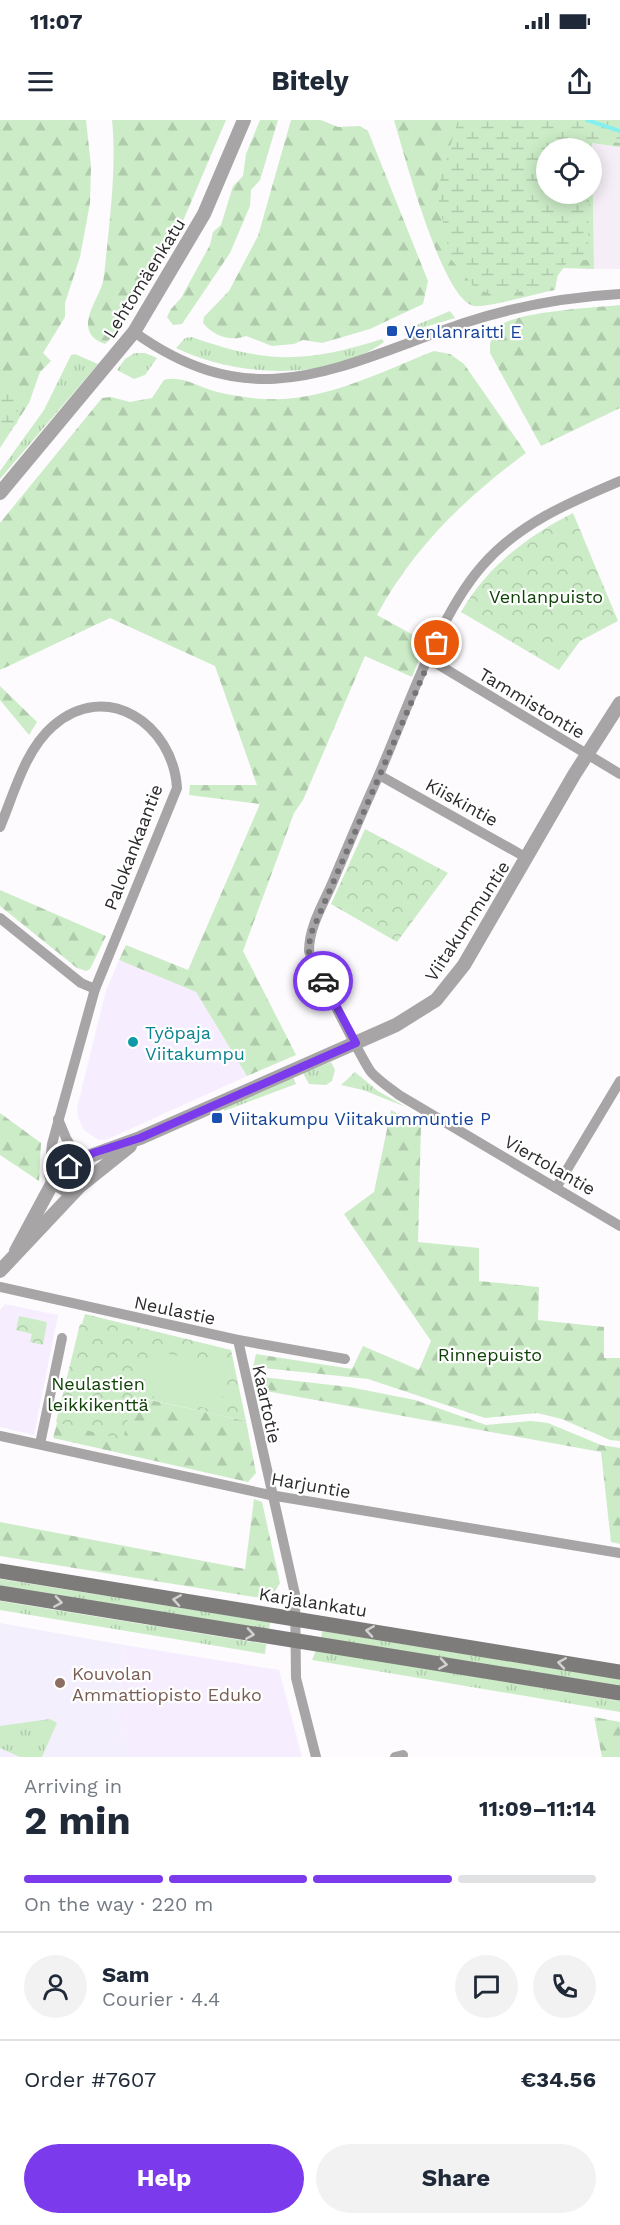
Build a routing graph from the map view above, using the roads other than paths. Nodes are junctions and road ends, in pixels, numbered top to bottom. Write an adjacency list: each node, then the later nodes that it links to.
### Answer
1 (244, 120): 3 (street, Lehtomäenkatu)
2 (620, 294): 3 (street)
3 (134, 332): 5 (street, Lehtomäenkatu)
4 (620, 481): 6 (street, Viertolantie)
5 (0, 493)
6 (429, 659): 8 (street, Tammistontie); 10 (street, Viertolantie)
7 (620, 703): 8 (street, Viitakummuntie)
8 (586, 756): 9 (street, Tammistontie); 12 (street, Viitakummuntie)
9 (620, 774)
10 (379, 775): 12 (street, Kiiskintie); 15 (street, Viertolantie)
11 (0, 827): 14 (street, Palokankaantie)
12 (527, 858): 15 (street, Viitakummuntie)
13 (0, 918): 14 (street)
14 (95, 989): 17 (street, Palokankaantie)
15 (356, 1043): 18 (street, Viitakummuntie); 22 (street, Viertolantie)
16 (620, 1081): 22 (street)
17 (58, 1118): 19 (street); 20 (street, Palokankaantie)
18 (140, 1138): 19 (street, Viitakummuntie); 21 (street, Viitakummuntie)
19 (80, 1160): 20 (street, Viitakummuntie); 21 (street)
20 (52, 1184): 21 (street); 24 (street)
21 (78, 1188): 24 (street)
22 (556, 1188): 23 (street, Viertolantie)
23 (620, 1226)
24 (16, 1251): 25 (street)
25 (0, 1271)
26 (0, 1287): 28 (street, Neulastie)
27 (62, 1338): 31 (street)
28 (238, 1340): 29 (street, Neulastie); 32 (street, Kaartotie)
29 (345, 1359)
30 (0, 1436): 31 (street, Harjuntie)
31 (40, 1444): 32 (street, Harjuntie)
32 (270, 1495): 33 (street, Harjuntie); 36 (street, Kaartotie)
33 (620, 1553)
34 (0, 1571): 36 (main road, Karjalankatu, one-way to 34)
35 (0, 1593): 37 (main road, one-way to 37)
36 (297, 1619): 37 (street, Kaartotie); 38 (main road, Karjalankatu, one-way to 36)
37 (297, 1641): 39 (main road, one-way to 39); 40 (street, Kaartotie)
38 (620, 1672)
39 (620, 1693)
40 (316, 1757)

